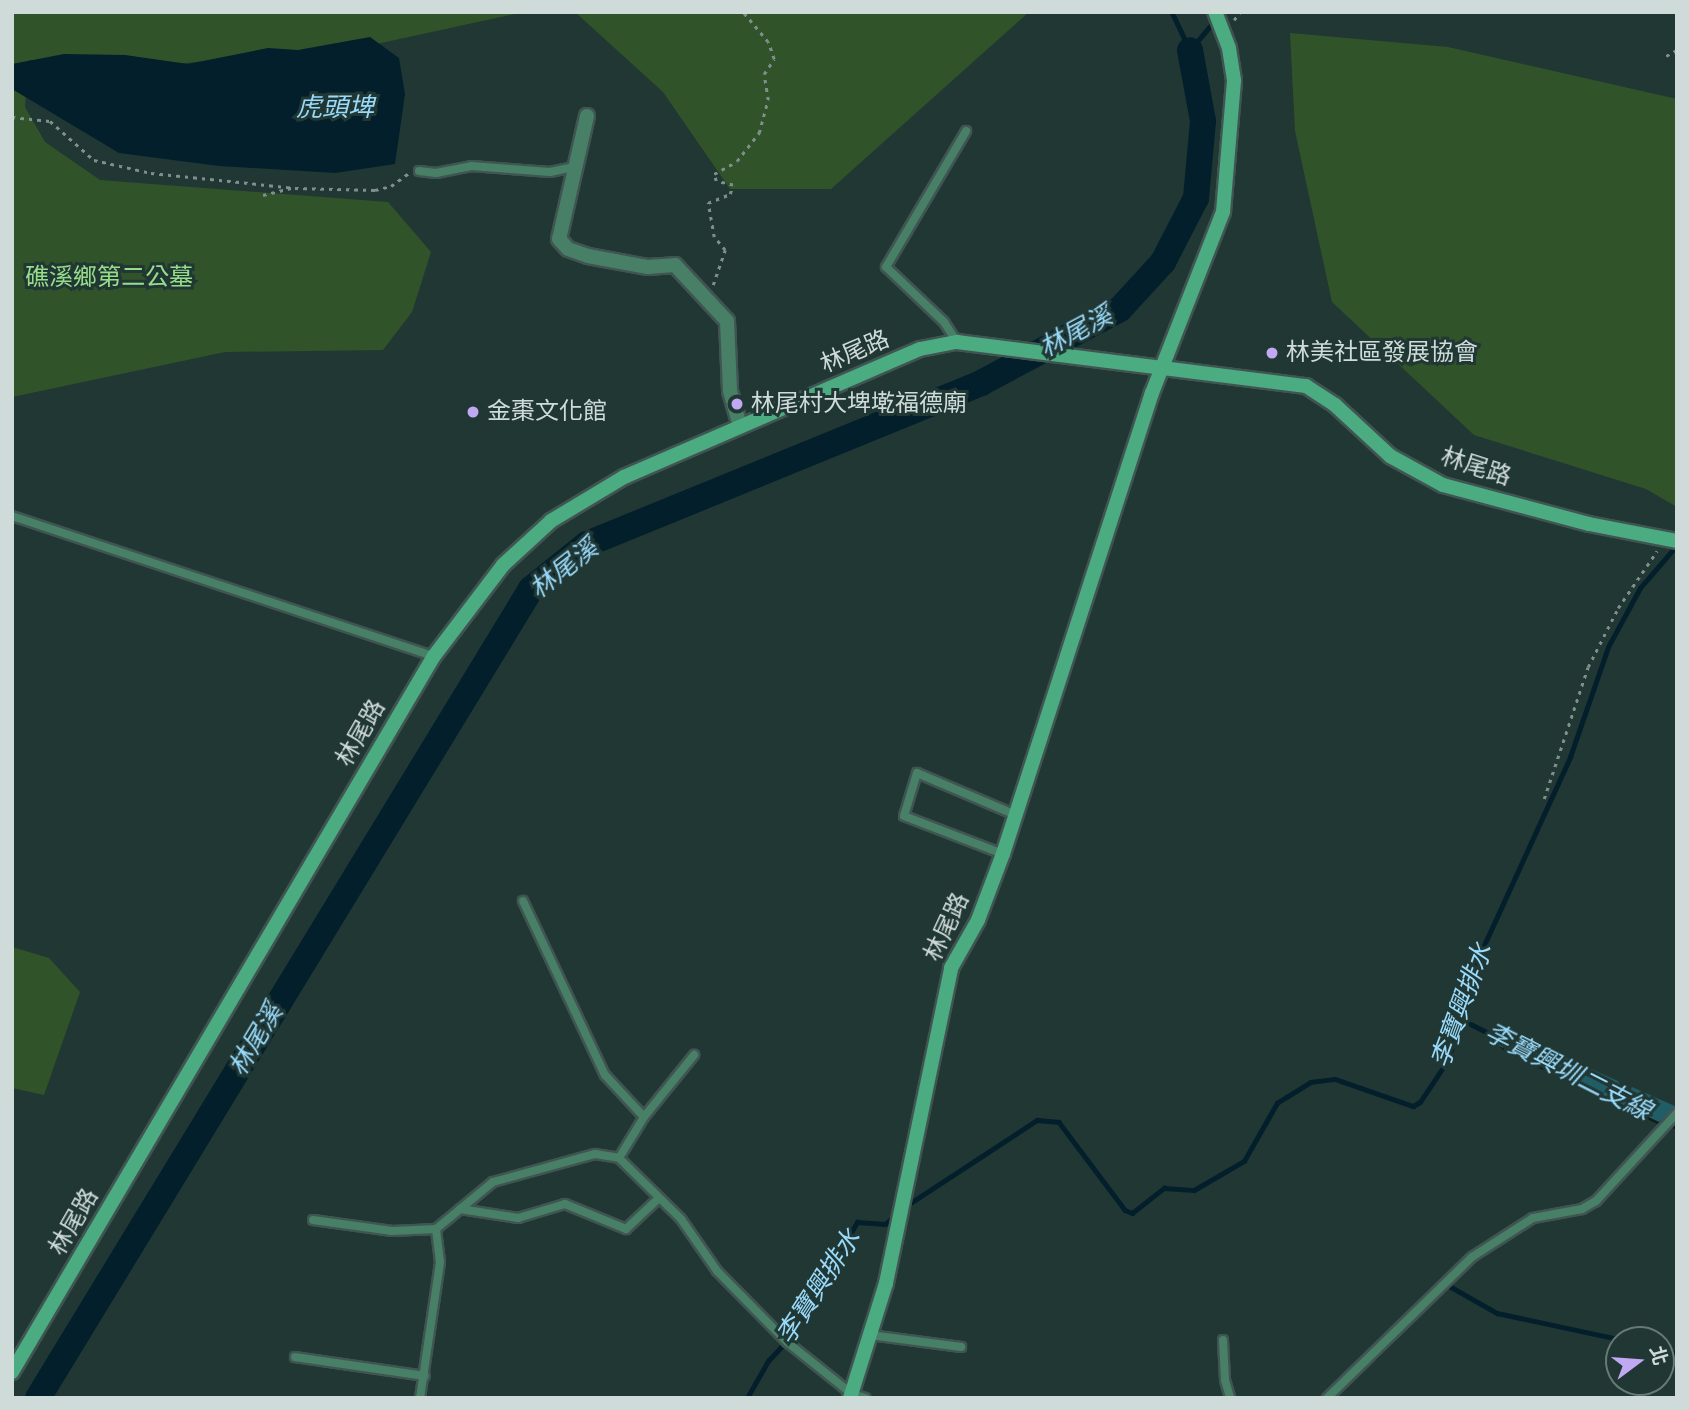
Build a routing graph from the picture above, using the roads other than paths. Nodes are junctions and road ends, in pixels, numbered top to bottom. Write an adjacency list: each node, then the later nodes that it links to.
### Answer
1 (1214, 12): 7 (street, 林尾路)
2 (587, 116): 4 (street)
3 (966, 131): 6 (lane)
4 (574, 167): 5 (lane); 8 (street)
5 (419, 171)
6 (957, 342): 7 (street, 林尾路); 8 (street, 林尾路)
7 (1162, 365): 10 (street, 林尾路); 12 (street, 林尾路)
8 (740, 427): 11 (street, 林尾路)
9 (12, 516): 11 (lane)
10 (1670, 540)
11 (434, 656): 27 (street, 林尾路)
12 (1016, 815): 13 (street, 林尾路); 13 (lane)
13 (1003, 854): 23 (street, 林尾路)
14 (523, 901): 17 (lane)
15 (694, 1055): 17 (lane)
16 (1677, 1113): 32 (lane)
17 (644, 1117): 18 (lane)
18 (619, 1158): 19 (lane); 20 (lane)
19 (659, 1198): 20 (lane); 29 (lane)
20 (460, 1209): 22 (lane)
21 (313, 1220): 22 (lane)
22 (436, 1229): 28 (lane)
23 (870, 1335): 25 (lane); 29 (street, 林尾路)
24 (1223, 1340): 31 (lane)
25 (961, 1347)
26 (295, 1357): 28 (lane)
27 (12, 1372)
28 (425, 1376): 30 (lane)
29 (856, 1396)
30 (420, 1398)
31 (1230, 1398)
32 (1326, 1398)

